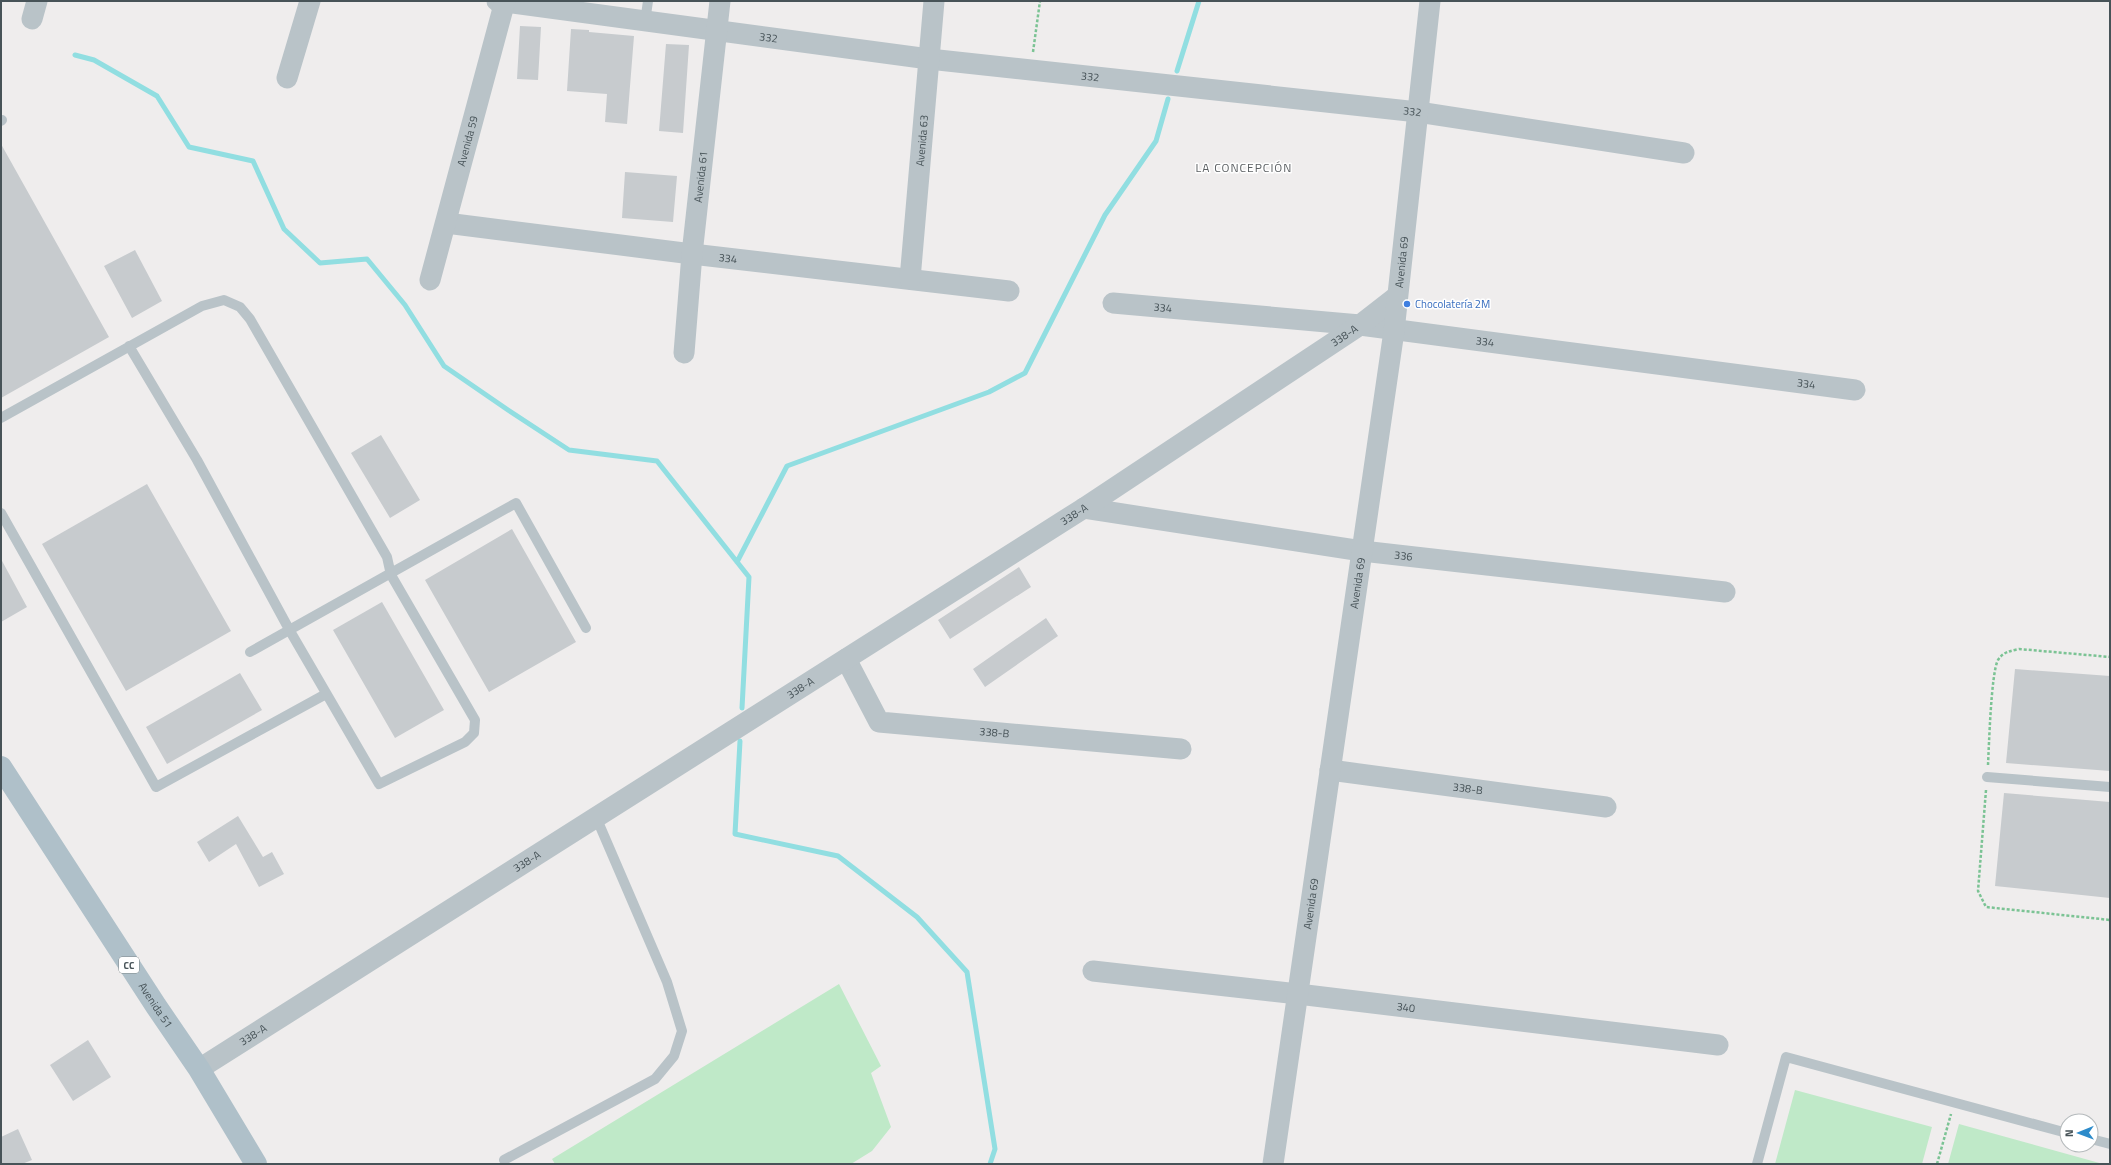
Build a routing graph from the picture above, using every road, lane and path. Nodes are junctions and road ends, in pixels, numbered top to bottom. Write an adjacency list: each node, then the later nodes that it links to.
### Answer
1 (310, 1): 12 (street)
2 (648, 1): 8 (lane)
3 (720, 1): 9 (street, Avenida 61)
4 (934, 1): 10 (street, Avenida 63)
5 (1040, 1): 11 (path)
6 (1430, 1): 13 (street, Avenida 69)
7 (502, 2): 8 (street, 332); 15 (street, Avenida 59)
8 (645, 22): 9 (street, 332)
9 (716, 31): 10 (street, 332); 16 (street, Avenida 61)
10 (930, 59): 11 (street, 332); 17 (street, Avenida 63)
11 (1031, 70): 13 (street, 332)
12 (287, 78)
13 (1418, 112): 14 (street, 332); 20 (street, Avenida 69)
14 (1684, 153)
15 (446, 223): 16 (street, 334); 18 (street, Avenida 59)
16 (692, 254): 17 (street, 334); 25 (street, Avenida 61)
17 (910, 279): 19 (street, 334)
18 (430, 280)
19 (1010, 291)
20 (1396, 297): 22 (street, 338-A); 23 (street, Avenida 69)
21 (1113, 303): 22 (street, 334)
22 (1360, 325): 23 (street, 334); 28 (street, 338-A)
23 (1394, 330): 26 (street, 334); 30 (street, Avenida 69)
24 (129, 346): 27 (lane); 31 (lane); 34 (lane)
25 (684, 353)
26 (1855, 390)
27 (1, 418)
28 (1084, 508): 30 (street, 336); 37 (street, 338-A)
29 (1, 513): 38 (lane)
30 (1362, 551): 32 (street, 336); 41 (street, Avenida 69)
31 (391, 575): 33 (lane); 34 (lane); 38 (lane)
32 (1725, 592)
33 (586, 628)
34 (290, 631): 35 (lane); 38 (lane)
35 (250, 652)
36 (2110, 657): 42 (path)
37 (846, 659): 39 (street, 338-B); 45 (street, 338-A)
38 (326, 694)
39 (1181, 749)
40 (2, 768): 50 (main road, Avenida 51 / CC)
41 (1330, 770): 44 (street, 338-B); 48 (street, Avenida 69)
42 (1987, 777): 43 (lane); 46 (path)
43 (2110, 787)
44 (1606, 807)
45 (596, 817): 50 (street, 338-A); 55 (lane)
46 (2110, 920)
47 (1093, 971): 48 (street, 340)
48 (1298, 994): 49 (street, 340); 57 (street, Avenida 69)
49 (1718, 1045)
50 (199, 1068): 56 (main road, Avenida 51 / CC)
51 (1954, 1102): 52 (lane); 58 (lane); 59 (path)
52 (2059, 1131)
53 (2099, 1141): 54 (lane)
54 (2110, 1144)
55 (504, 1160)
56 (256, 1164)
57 (1273, 1164)
58 (1757, 1164)
59 (1937, 1164)

